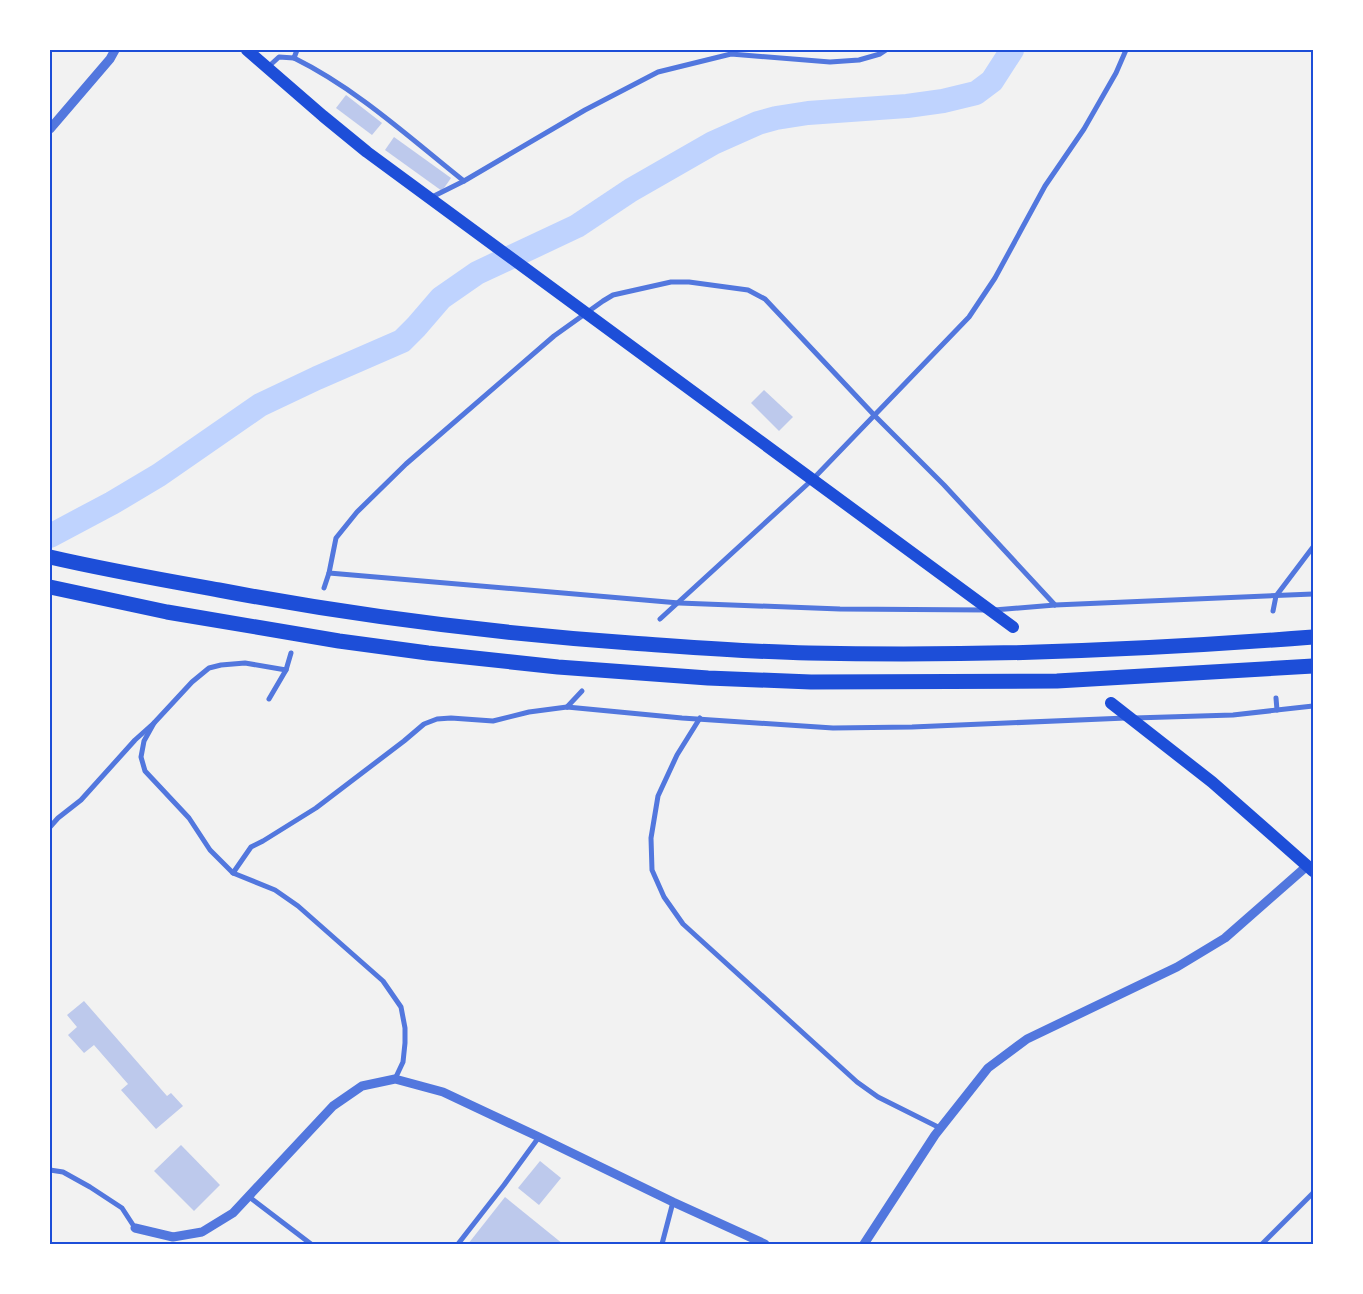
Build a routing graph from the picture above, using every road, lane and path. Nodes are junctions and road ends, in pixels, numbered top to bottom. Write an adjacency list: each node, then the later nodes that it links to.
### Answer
1 (115, 50): 8 (street)
2 (247, 50): 7 (main road)
3 (297, 50): 6 (street)
4 (886, 50): 9 (street)
5 (1126, 50): 12 (street)
6 (294, 58): 7 (street); 9 (street)
7 (267, 68): 10 (main road)
8 (50, 129)
9 (464, 181): 10 (street)
10 (435, 202): 11 (main road)
11 (584, 311): 12 (street); 13 (main road); 16 (street)
12 (875, 416): 13 (street); 22 (street)
13 (813, 479): 21 (street); 23 (main road)
14 (1313, 548): 20 (street)
15 (50, 557): 27 (highway)
16 (329, 573): 18 (street); 21 (street)
17 (50, 587): 29 (highway)
18 (324, 588)
19 (1313, 594): 20 (street)
20 (1276, 596): 22 (street); 24 (street)
21 (679, 603): 23 (street); 25 (street)
22 (1055, 605): 23 (street)
23 (992, 610): 26 (main road)
24 (1273, 611)
25 (660, 619)
26 (1013, 627)
27 (1313, 637)
28 (291, 653): 30 (street)
29 (1313, 666)
30 (286, 670): 32 (street); 40 (street)
31 (582, 691): 36 (street)
32 (269, 698)
33 (1276, 698): 37 (street)
34 (1111, 703): 39 (main road)
35 (1313, 706): 37 (street)
36 (567, 707): 38 (street); 43 (street)
37 (1277, 710): 39 (street)
38 (700, 718): 39 (street); 45 (street)
39 (1131, 718): 42 (main road)
40 (154, 723): 41 (street); 43 (street)
41 (50, 827)
42 (1310, 868): 45 (street)
43 (233, 873): 44 (street)
44 (396, 1079): 46 (street); 49 (street)
45 (940, 1128): 56 (street)
46 (539, 1137): 50 (street); 53 (street)
47 (50, 1170): 51 (street)
48 (1313, 1193): 57 (street)
49 (248, 1196): 51 (street); 52 (street)
50 (673, 1202): 54 (street); 55 (street)
51 (135, 1228)
52 (311, 1244)
53 (458, 1244)
54 (662, 1244)
55 (765, 1244)
56 (864, 1244)
57 (1262, 1244)

